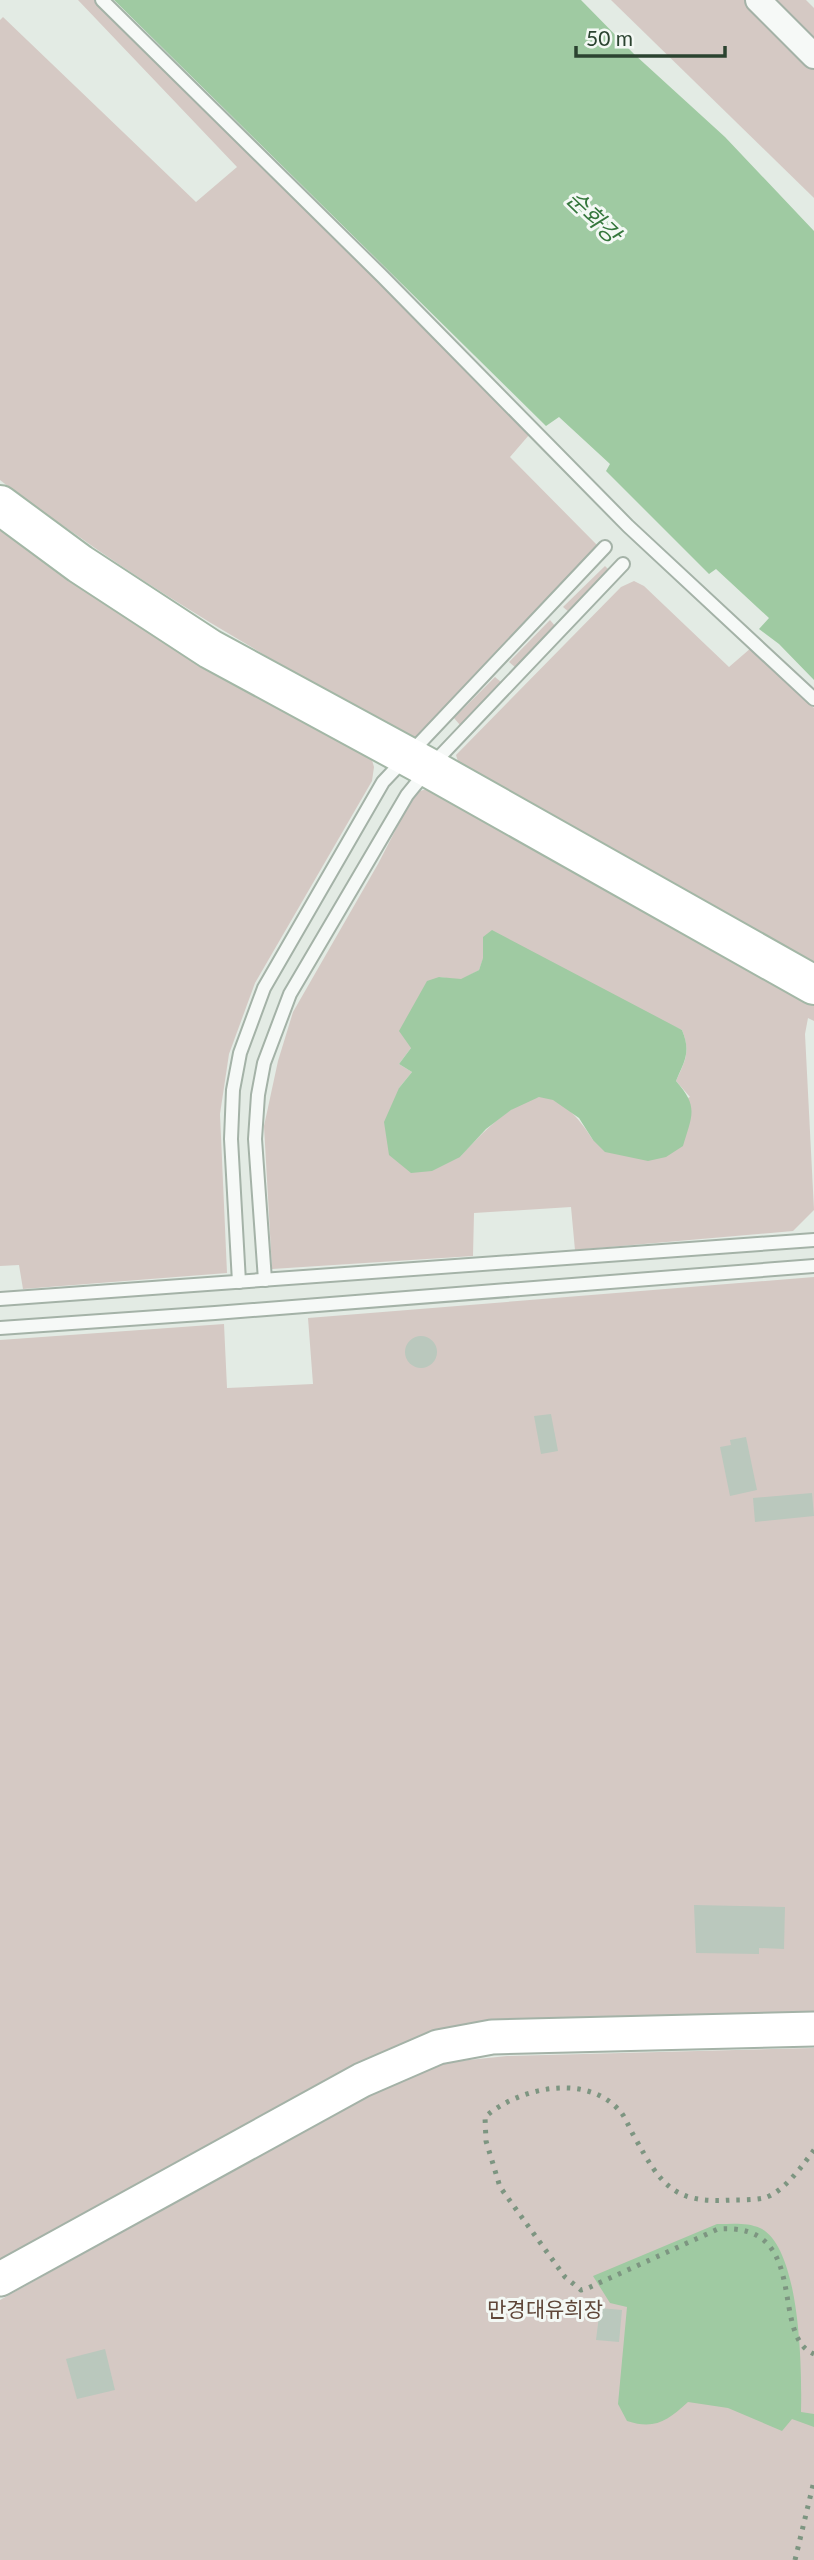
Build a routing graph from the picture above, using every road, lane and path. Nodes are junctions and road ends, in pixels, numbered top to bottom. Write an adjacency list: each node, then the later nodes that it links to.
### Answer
1 (102, 0): 11 (lane)
2 (758, 0): 3 (street)
3 (814, 56)
4 (0, 505): 12 (main road)
5 (605, 547): 7 (lane)
6 (623, 564): 8 (lane)
7 (550, 605): 8 (lane); 9 (lane)
8 (568, 622): 10 (lane)
9 (495, 664): 10 (lane); 12 (lane)
10 (512, 681): 12 (lane)
11 (814, 699)
12 (419, 762): 13 (lane); 14 (lane); 15 (main road)
13 (310, 910): 14 (lane); 16 (lane)
14 (331, 923): 17 (lane)
15 (814, 985)
16 (231, 1139): 17 (lane); 21 (lane)
17 (255, 1139): 20 (lane)
18 (814, 1240): 20 (lane)
19 (814, 1266): 23 (lane)
20 (265, 1280): 21 (lane)
21 (239, 1282): 22 (lane)
22 (0, 1299)
23 (0, 1328)
24 (814, 2029): 25 (main road)
25 (0, 2279)

